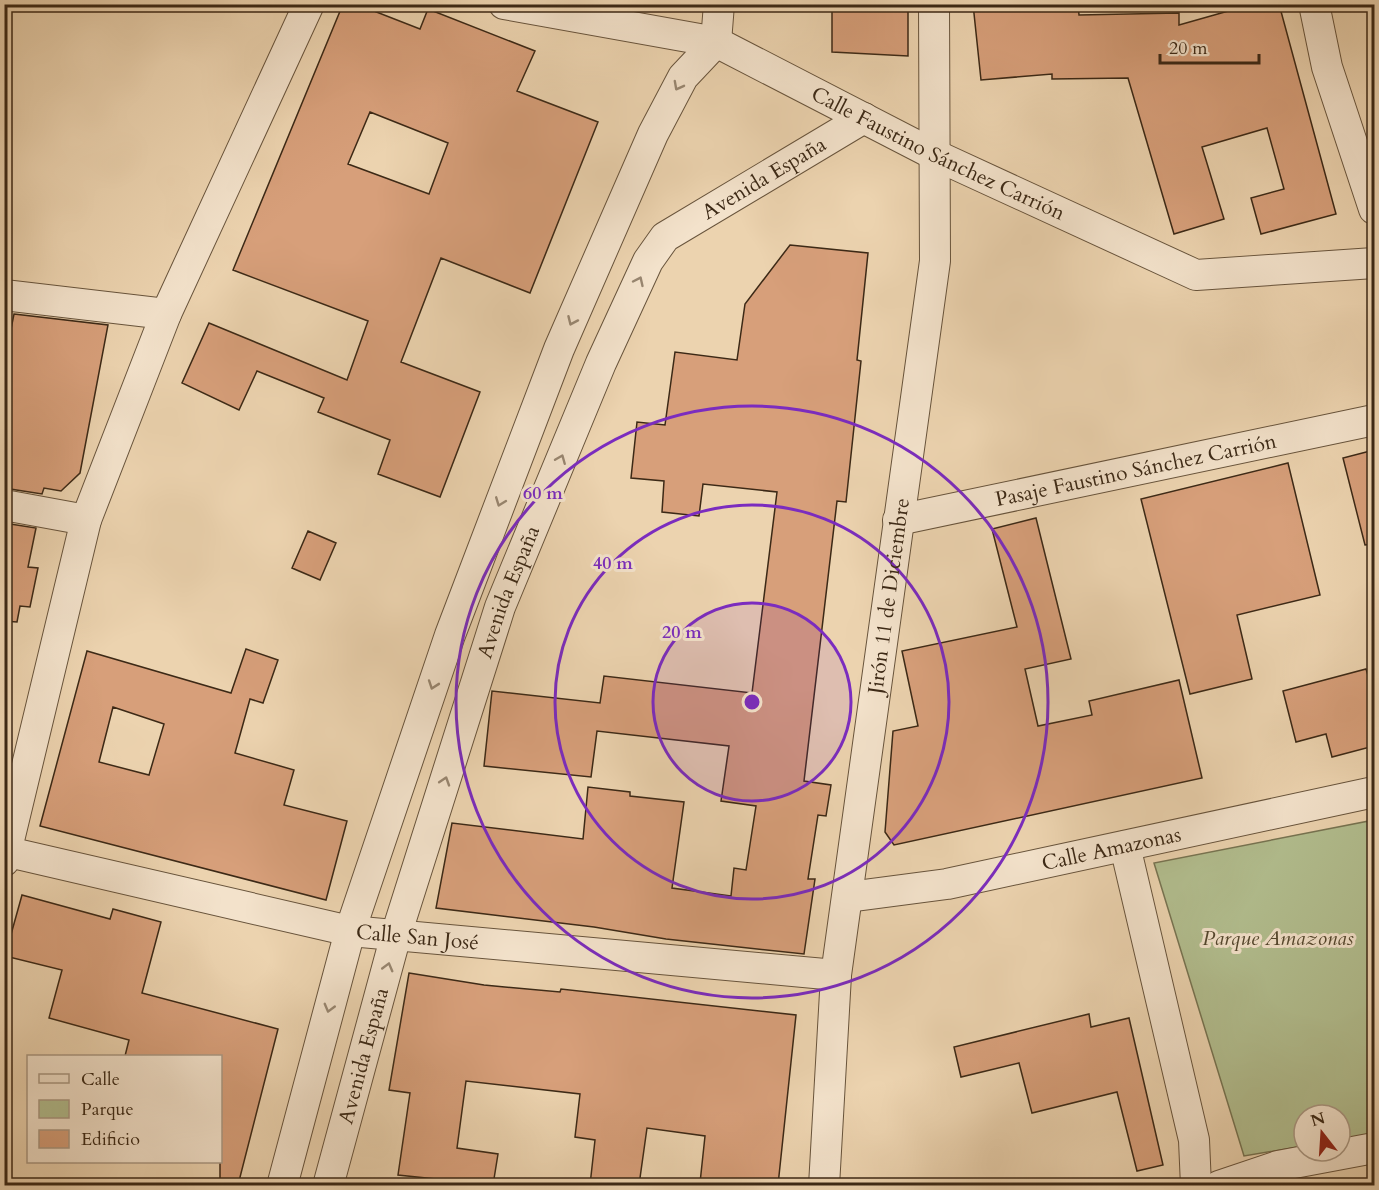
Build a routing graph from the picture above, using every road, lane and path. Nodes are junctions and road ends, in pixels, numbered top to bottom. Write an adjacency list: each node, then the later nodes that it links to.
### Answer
1 (309, 4): 12 (street)
2 (504, 4): 6 (street, Calle Faustino Sánchez Carrión)
3 (719, 4): 6 (street)
4 (934, 4): 8 (street, Jirón 11 de Diciembre)
5 (1314, 4): 9 (street)
6 (716, 42): 7 (street, Calle Faustino Sánchez Carrión); 17 (street, Avenida España, one-way to 17)
7 (864, 118): 8 (street, Calle Faustino Sánchez Carrión); 18 (street, Avenida España, one-way to 7)
8 (935, 155): 10 (street, Calle Faustino Sánchez Carrión); 16 (street, Jirón 11 de Diciembre)
9 (1374, 209)
10 (1374, 263)
11 (4, 295): 12 (street)
12 (166, 314): 15 (street)
13 (1374, 420): 16 (street, Pasaje Faustino Sánchez Carrión)
14 (4, 505): 15 (street)
15 (86, 520): 21 (street)
16 (898, 520): 22 (street, Jirón 11 de Diciembre)
17 (475, 568): 18 (street); 23 (street, Avenida España, one-way to 23)
18 (511, 580): 24 (street, Avenida España, one-way to 18)
19 (1374, 792): 20 (street, Calle Amazonas)
20 (1125, 846): 22 (street, Calle Amazonas); 30 (street)
21 (5, 855): 23 (street, Calle San José)
22 (848, 897): 25 (street, Jirón 11 de Diciembre)
23 (350, 931): 24 (street, Calle San José); 27 (street, Avenida España, one-way to 27)
24 (396, 935): 25 (street, Calle San José); 28 (street, Avenida España, one-way to 24)
25 (836, 975): 29 (street, Jirón 11 de Diciembre)
26 (1374, 1148): 31 (street)
27 (282, 1185)
28 (328, 1185)
29 (824, 1185)
30 (1196, 1185)
31 (1219, 1185)

